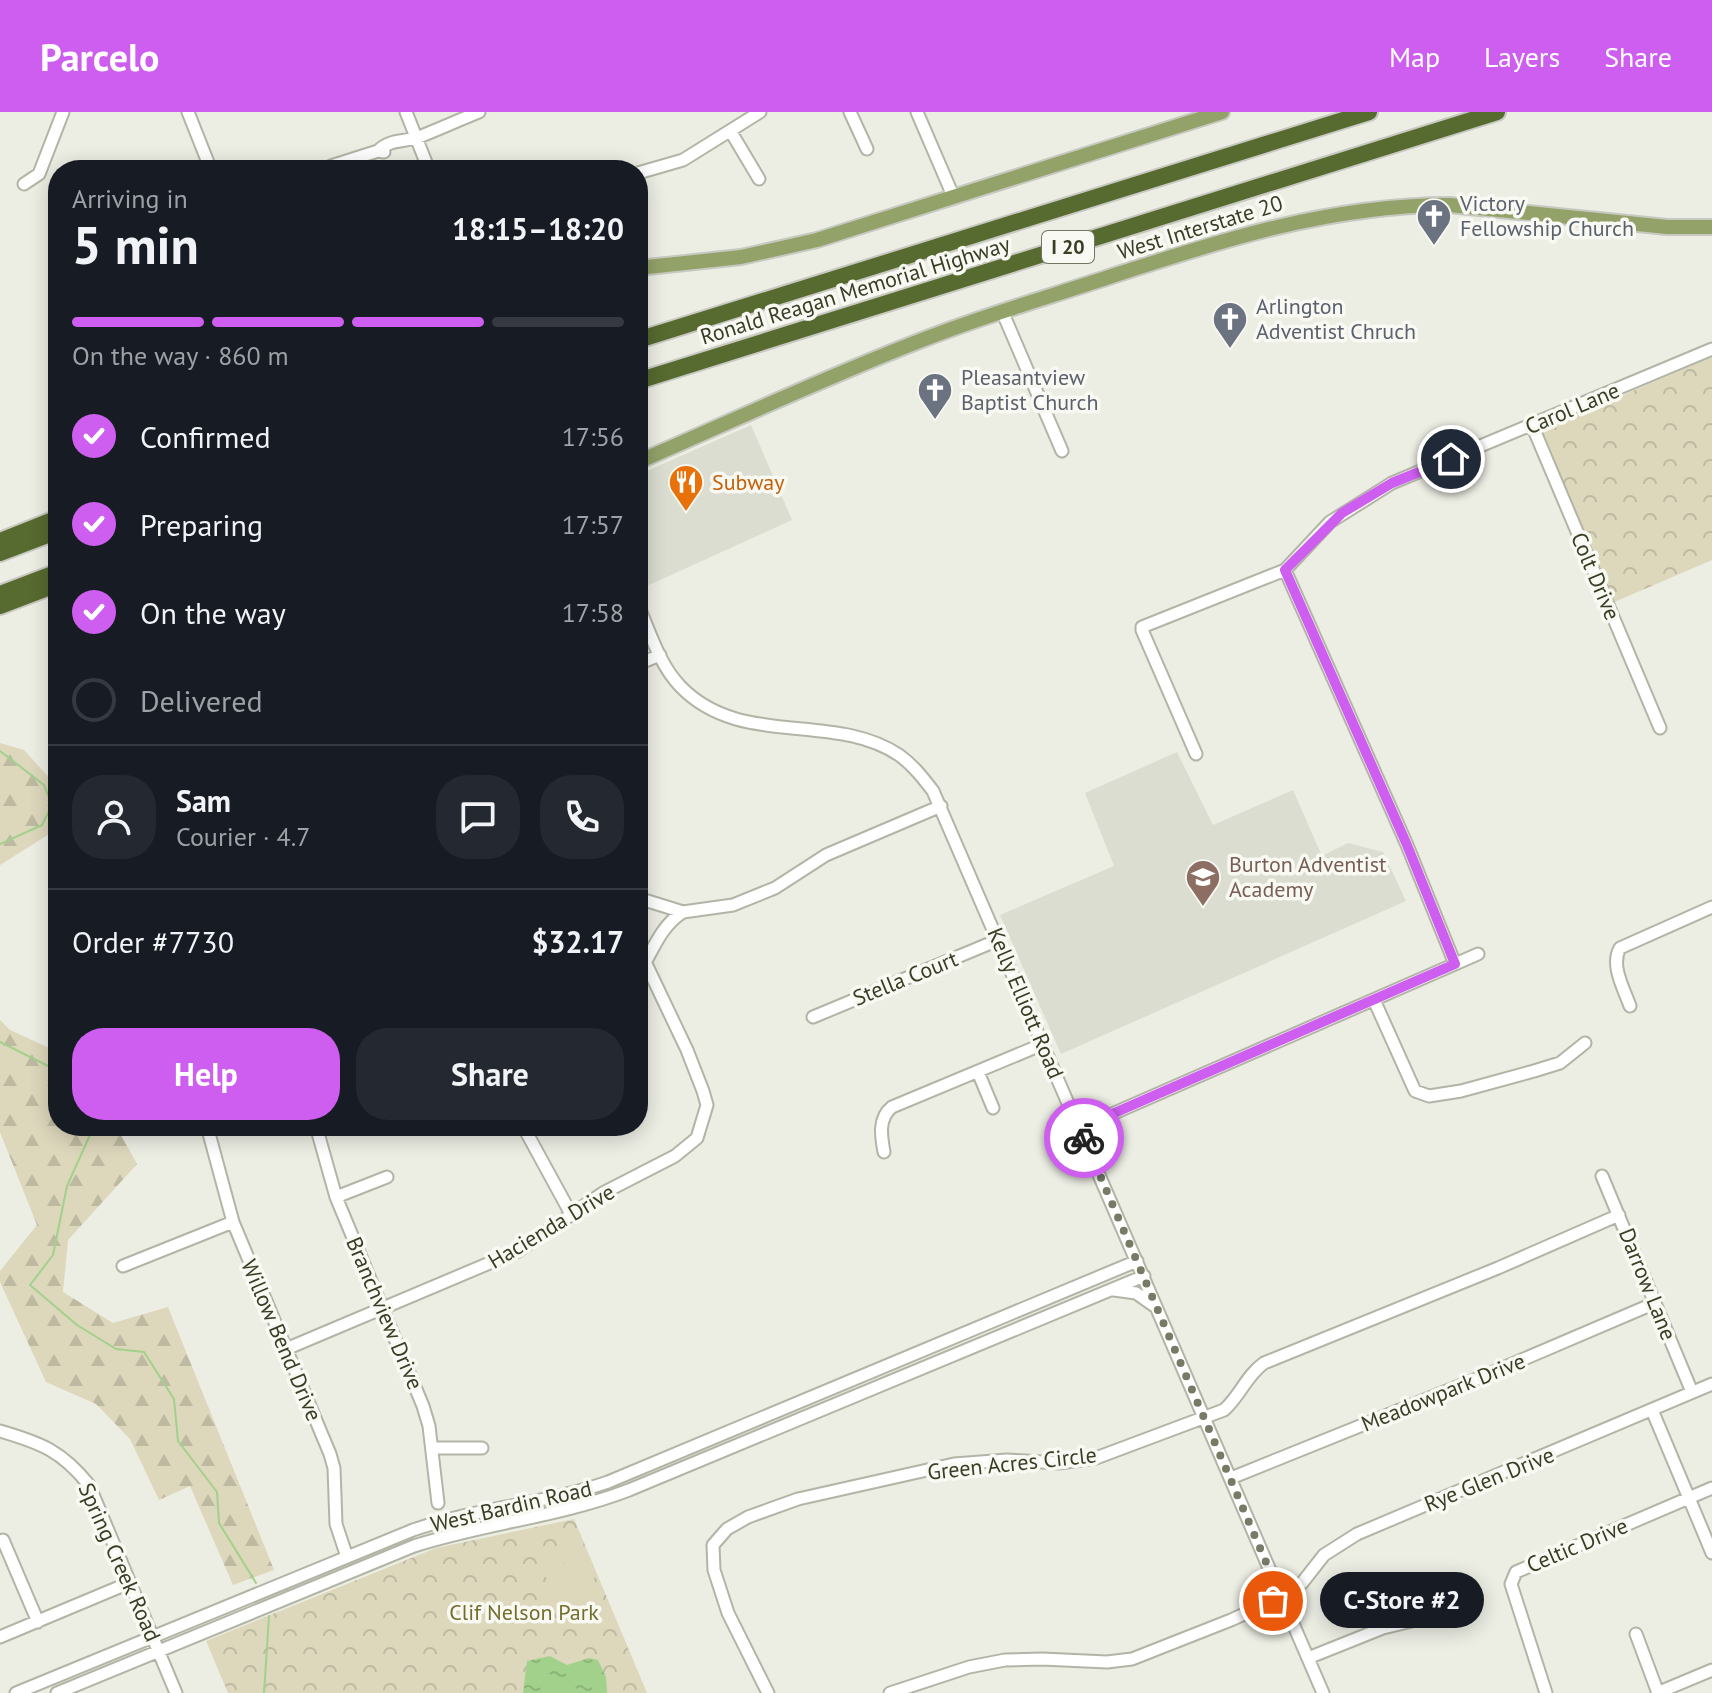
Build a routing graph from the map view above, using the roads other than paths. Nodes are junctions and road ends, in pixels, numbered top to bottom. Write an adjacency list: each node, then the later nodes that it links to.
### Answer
1 (63, 112): 19 (street)
2 (188, 112): 14 (street)
3 (406, 112): 12 (street)
4 (479, 112): 12 (street)
5 (760, 112): 11 (street)
6 (850, 112): 13 (street)
7 (917, 112): 20 (street)
8 (1222, 112): 20 (main road)
9 (1369, 112): 24 (highway, Ronald Reagan Memorial Highway / I 20)
10 (1497, 112): 26 (highway, Ronald Reagan Memorial Highway / I 20)
11 (731, 132): 17 (street); 18 (street)
12 (411, 140): 15 (street); 16 (street)
13 (867, 149)
14 (207, 160)
15 (350, 160)
16 (423, 160)
17 (648, 170)
18 (759, 179)
19 (24, 184)
20 (954, 198): 22 (main road)
21 (1712, 227): 23 (main road, West Interstate 20)
22 (648, 267)
23 (1002, 311): 28 (street); 29 (main road, West Interstate 20)
24 (648, 337)
25 (1712, 349): 27 (street, Carol Lane)
26 (648, 378)
27 (1532, 425): 34 (street, Carol Lane); 42 (street, Colt Drive)
28 (1062, 451)
29 (648, 458)
30 (48, 522): 32 (highway)
31 (48, 535): 33 (highway)
32 (0, 541)
33 (0, 553)
34 (1285, 570): 43 (street, Carol Lane); 51 (street)
35 (48, 576): 37 (highway)
36 (48, 588): 38 (highway)
37 (0, 594)
38 (0, 606)
39 (648, 628): 40 (street, Kelly Elliott Road)
40 (660, 655): 41 (street); 44 (street, Kelly Elliott Road)
41 (648, 660)
42 (1660, 728)
43 (1196, 754)
44 (941, 806): 47 (street); 48 (street, Kelly Elliott Road)
45 (648, 901): 47 (street)
46 (1712, 907): 54 (street)
47 (683, 912): 50 (street)
48 (998, 940): 55 (street, Stella Court); 57 (street, Kelly Elliott Road)
49 (1478, 954): 51 (street)
50 (648, 957)
51 (1455, 964): 53 (street)
52 (648, 965): 68 (street, Hacienda Drive)
53 (1374, 1000): 56 (street); 60 (street)
54 (1630, 1006)
55 (813, 1017)
56 (1585, 1043)
57 (1043, 1044): 58 (street); 60 (street, Kelly Elliott Road)
58 (978, 1072): 59 (street); 64 (street)
59 (993, 1108)
60 (1080, 1128): 71 (street, Kelly Elliott Road)
61 (210, 1136): 70 (street, Willow Bend Drive)
62 (319, 1136): 67 (street, Branchview Drive)
63 (528, 1136): 68 (street)
64 (884, 1152)
65 (1602, 1176): 69 (street, Darrow Lane)
66 (387, 1177): 67 (street)
67 (336, 1197): 78 (street, Branchview Drive)
68 (571, 1214): 78 (street, Hacienda Drive)
69 (1619, 1215): 77 (street, Darrow Lane); 84 (street, Green Acres Circle)
70 (233, 1222): 73 (street); 80 (street, Willow Bend Drive)
71 (1125, 1233): 72 (street, Kelly Elliott Road); 74 (street)
72 (1137, 1261): 74 (street, West Bardin Road); 75 (street, Kelly Elliott Road)
73 (123, 1266)
74 (1116, 1270): 90 (street, West Bardin Road)
75 (1144, 1276): 76 (street, West Bardin Road); 79 (street, Kelly Elliott Road)
76 (1114, 1290): 79 (street); 93 (street, West Bardin Road)
77 (1655, 1303): 82 (street, Darrow Lane); 88 (street, Meadowpark Drive)
78 (383, 1306): 80 (street, Hacienda Drive); 86 (street, Branchview Drive)
79 (1159, 1309): 84 (street, Kelly Elliott Road)
80 (286, 1349): 97 (street, Willow Bend Drive)
81 (1712, 1384): 82 (street, Rye Glen Drive)
82 (1692, 1392): 83 (street, Rye Glen Drive)
83 (1652, 1410): 91 (street); 101 (street, Rye Glen Drive)
84 (1205, 1419): 88 (street, Kelly Elliott Road); 113 (street, Green Acres Circle)
85 (0, 1431): 100 (street, Spring Creek Road)
86 (432, 1448): 87 (street); 92 (street, Branchview Drive)
87 (482, 1448)
88 (1231, 1478): 101 (street, Kelly Elliott Road)
89 (1712, 1488): 91 (street, Celtic Drive)
90 (553, 1498): 93 (street); 95 (street, West Bardin Road)
91 (1689, 1498): 96 (street); 116 (street, Celtic Drive)
92 (438, 1503)
93 (556, 1514): 99 (street, West Bardin Road)
94 (3, 1540): 103 (street)
95 (367, 1549): 97 (street, West Bardin Road); 99 (street)
96 (1712, 1553)
97 (347, 1557): 98 (street, West Bardin Road)
98 (329, 1564): 99 (street); 106 (street, West Bardin Road)
99 (353, 1572): 107 (street, West Bardin Road)
100 (129, 1583): 103 (street); 106 (street, Spring Creek Road)
101 (1281, 1597): 108 (street, Kelly Elliott Road); 114 (street)
102 (1412, 1621): 108 (street)
103 (38, 1622): 105 (street)
104 (1636, 1634): 117 (street)
105 (0, 1637)
106 (152, 1637): 107 (street, Spring Creek Road); 110 (street, West Bardin Road)
107 (158, 1651): 111 (street, West Bardin Road); 112 (street, Spring Creek Road)
108 (1308, 1658): 115 (street, Kelly Elliott Road)
109 (1712, 1670): 117 (street)
110 (16, 1693)
111 (57, 1693)
112 (176, 1693)
113 (768, 1693)
114 (890, 1693)
115 (1323, 1693)
116 (1546, 1693)
117 (1657, 1693)

